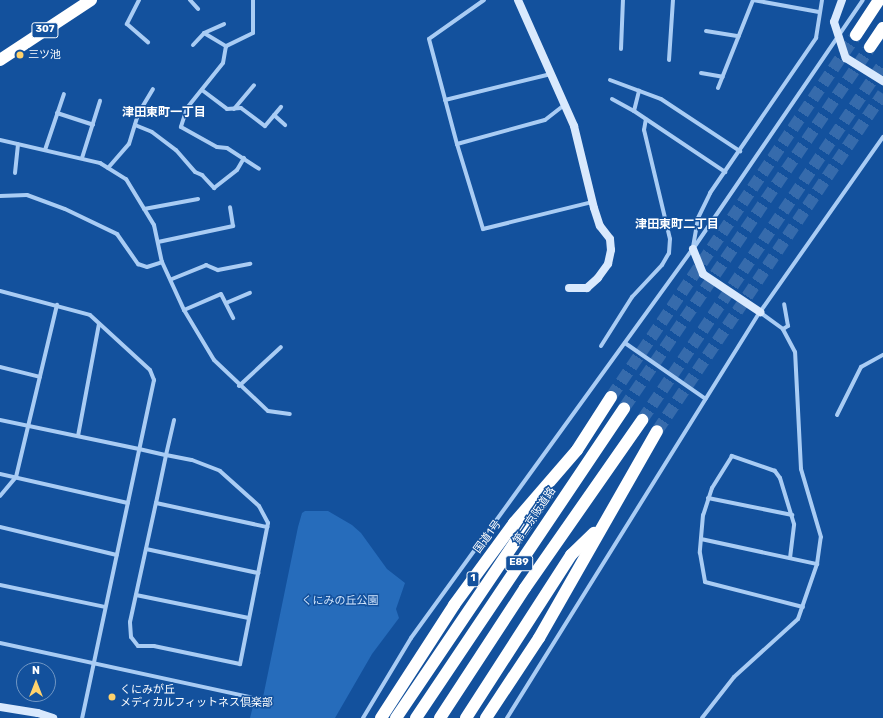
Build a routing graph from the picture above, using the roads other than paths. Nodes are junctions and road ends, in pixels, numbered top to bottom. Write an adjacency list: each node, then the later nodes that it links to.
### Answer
1 (90, 0): 28 (highway, 307)
2 (138, 0): 23 (street)
3 (190, 0): 14 (street)
4 (254, 0): 25 (street)
5 (484, 0): 42 (street)
6 (518, 0): 31 (street)
7 (624, 0): 27 (street)
8 (673, 0): 29 (street)
9 (753, 0): 15 (street); 21 (street)
10 (822, 0): 15 (street)
11 (842, 0): 22 (street)
12 (863, 0): 22 (street)
13 (879, 0): 20 (highway)
14 (198, 9)
15 (819, 12): 59 (street)
16 (224, 24): 19 (street)
17 (883, 28): 26 (highway)
18 (706, 31): 21 (street)
19 (204, 33): 24 (street); 25 (street)
20 (856, 35)
21 (739, 36): 32 (street)
22 (838, 39): 34 (street); 72 (street)
23 (148, 42)
24 (193, 45)
25 (226, 46): 38 (street)
26 (870, 47)
27 (621, 49)
28 (0, 60)
29 (669, 60)
30 (701, 73): 32 (street)
31 (551, 74): 42 (street); 44 (street)
32 (723, 77): 36 (street)
33 (610, 80): 39 (street)
34 (883, 81)
35 (254, 84): 46 (street)
36 (718, 88)
37 (153, 89): 53 (street)
38 (202, 90): 46 (street); 61 (street)
39 (639, 91): 47 (street); 59 (street)
40 (64, 94): 48 (street)
41 (612, 99): 47 (street)
42 (445, 100): 57 (street)
43 (100, 102): 51 (street)
44 (565, 105): 57 (street); 68 (street)
45 (281, 107): 49 (street)
46 (234, 109): 49 (street)
47 (634, 111): 50 (street)
48 (57, 113): 51 (street); 58 (street)
49 (274, 115): 52 (street)
50 (646, 119): 64 (street); 88 (street)
51 (93, 124): 60 (street)
52 (285, 124)
53 (135, 125): 61 (street); 62 (street)
54 (883, 138): 83 (street)
55 (0, 140): 56 (street)
56 (18, 144): 58 (street); 65 (street)
57 (457, 144): 68 (street)
58 (45, 150): 60 (street)
59 (740, 151): 64 (street)
60 (82, 158): 62 (street)
61 (244, 158): 63 (street)
62 (108, 168): 70 (street)
63 (259, 169)
64 (725, 172): 72 (street)
65 (15, 173)
66 (0, 196): 73 (street)
67 (198, 199): 70 (street)
68 (592, 202): 76 (street)
69 (230, 206): 71 (street)
70 (144, 209): 71 (street)
71 (158, 242): 73 (street)
72 (693, 249): 83 (street); 87 (street)
73 (162, 262): 75 (street)
74 (250, 264): 75 (street)
75 (172, 279): 82 (street)
76 (569, 288)
77 (0, 291): 81 (street)
78 (250, 293): 79 (street)
79 (226, 304): 82 (street); 84 (street)
80 (784, 304): 86 (street)
81 (57, 305): 85 (street); 92 (street)
82 (184, 310): 93 (street)
83 (760, 312): 86 (street); 95 (street)
84 (233, 318)
85 (99, 324): 104 (street); 105 (street)
86 (783, 329): 122 (street)
87 (625, 343): 95 (street); 135 (street)
88 (601, 346)
89 (281, 347): 93 (street)
90 (883, 355): 98 (street)
91 (0, 367): 92 (street)
92 (40, 377): 102 (street)
93 (239, 386): 97 (street)
94 (611, 397): 106 (highway, 国道1号 / 1)
95 (706, 399): 142 (street)
96 (624, 408): 138 (highway, 第二京阪道路 / E89)
97 (290, 414)
98 (837, 415)
99 (0, 420): 102 (street)
100 (174, 420): 107 (street)
101 (642, 420): 139 (highway, E89)
102 (28, 426): 104 (street); 109 (street)
103 (657, 431): 115 (highway)
104 (78, 436): 105 (street)
105 (139, 449): 107 (street); 112 (street)
106 (577, 450): 136 (highway, 国道1号 / 1); 137 (highway)
107 (166, 455): 113 (street); 117 (street)
108 (0, 474): 109 (street)
109 (16, 477): 110 (street); 112 (street)
110 (0, 496)
111 (708, 498): 114 (street); 114 (street); 118 (street)
112 (128, 503): 120 (street)
113 (156, 503): 117 (street); 119 (street)
114 (792, 514): 121 (street)
115 (604, 522): 140 (highway); 141 (highway)
116 (0, 527): 120 (street)
117 (267, 527): 123 (street)
118 (701, 539): 121 (street); 127 (street)
119 (146, 549): 123 (street); 125 (street)
120 (116, 555): 126 (street)
121 (790, 558): 122 (street)
122 (817, 564): 127 (street)
123 (258, 573): 128 (street)
124 (0, 585): 126 (street)
125 (136, 595): 128 (street); 128 (street)
126 (105, 607): 130 (street)
127 (803, 607): 143 (street)
128 (249, 618)
129 (0, 643): 130 (street)
130 (93, 663): 131 (street); 134 (street)
131 (250, 697)
132 (0, 707): 133 (street)
133 (53, 718)
134 (82, 718)
135 (363, 718)
136 (381, 718)
137 (396, 718)
138 (416, 718)
139 (440, 718)
140 (466, 718)
141 (486, 718)
142 (507, 718)
143 (702, 718)

